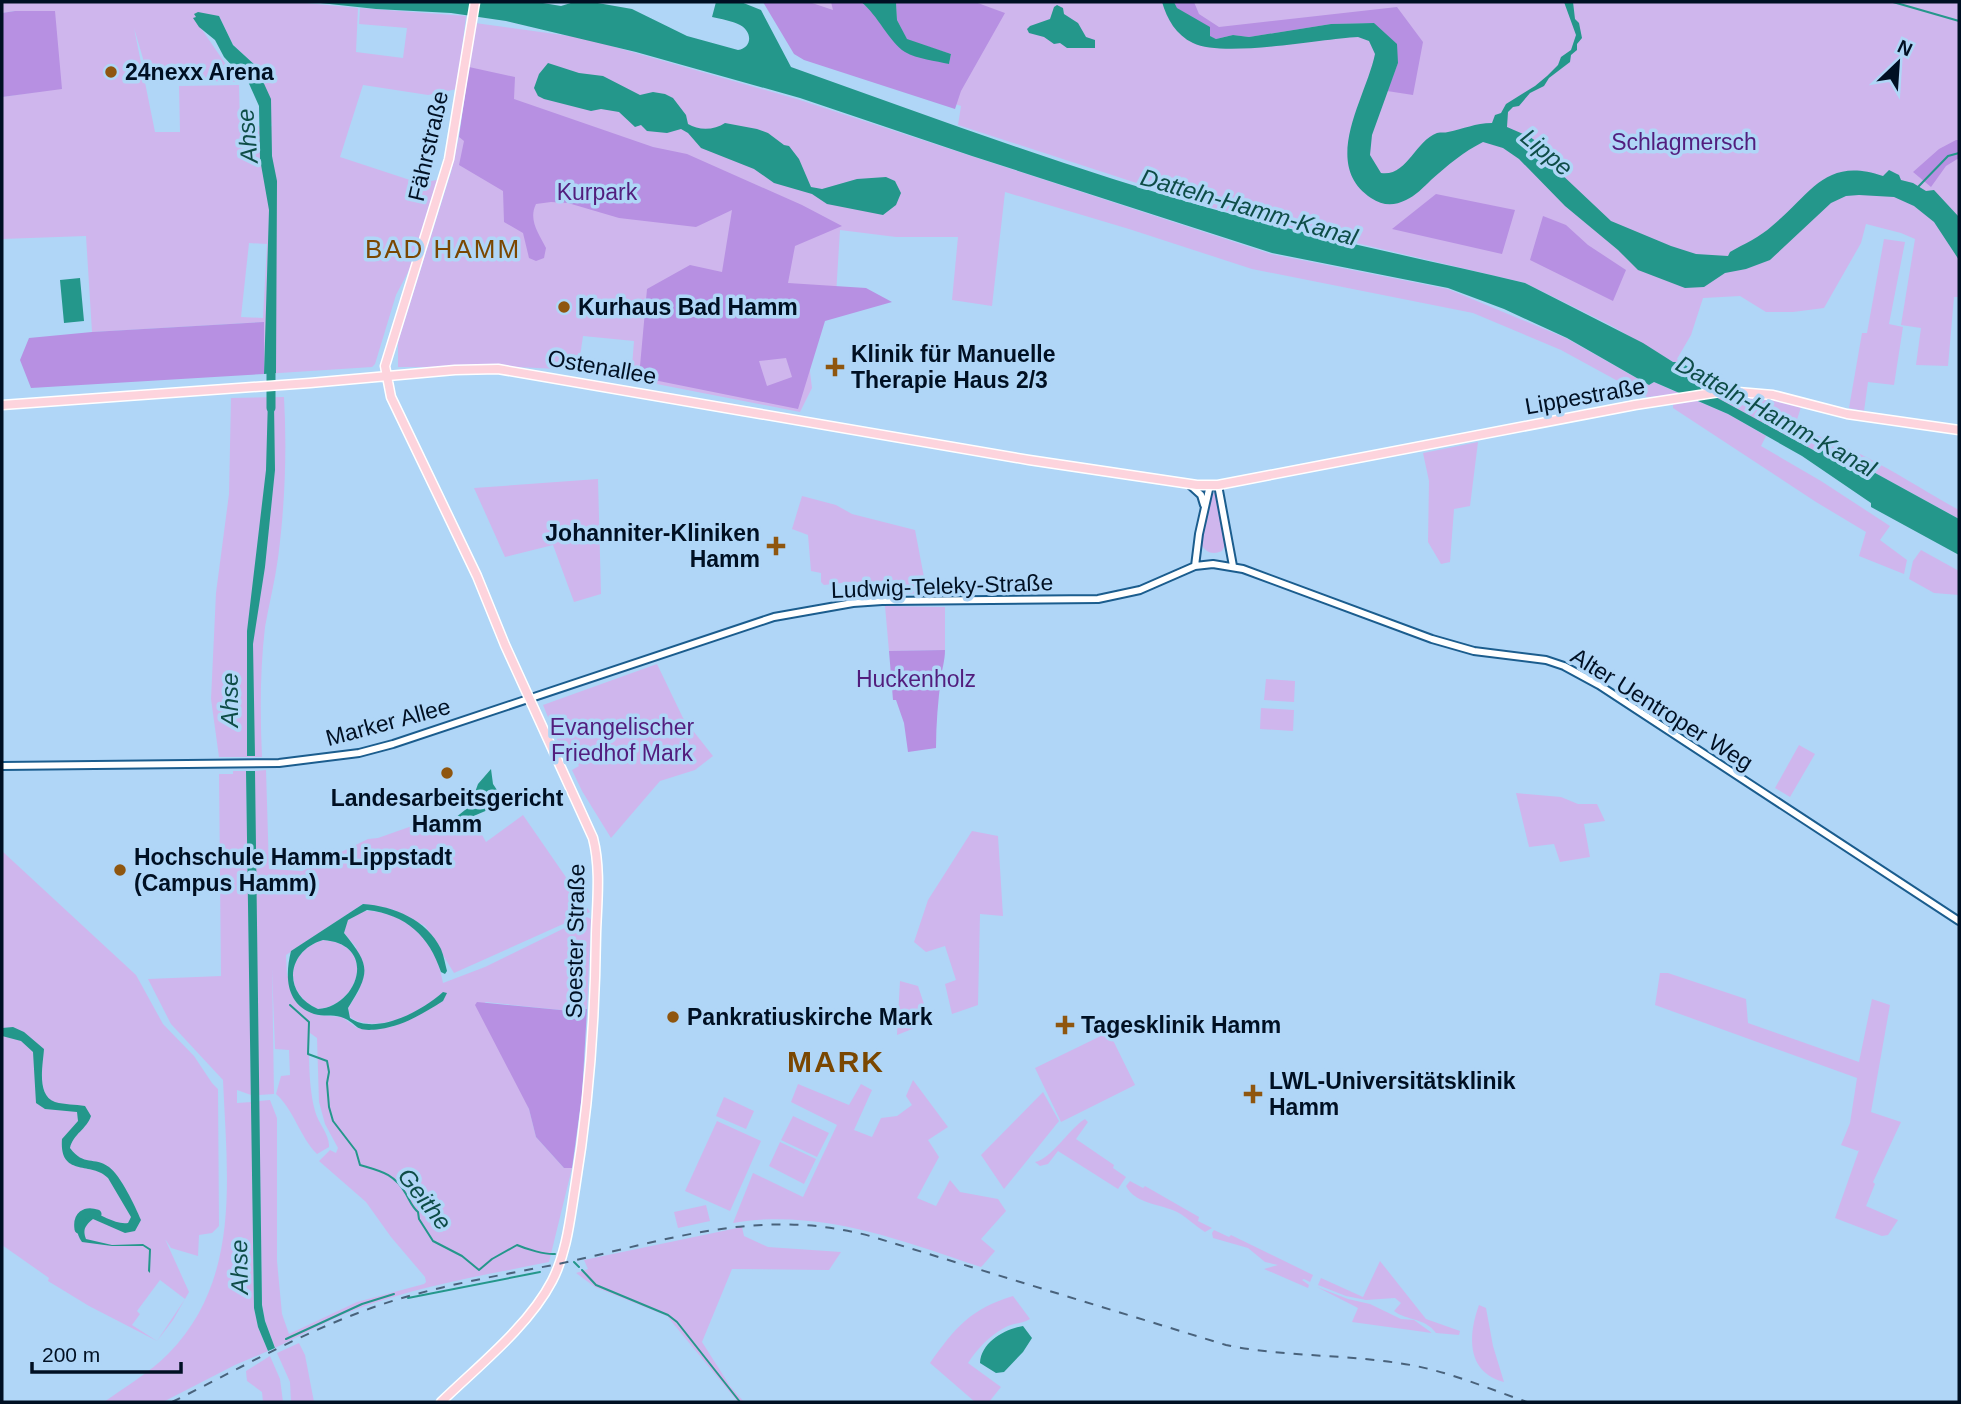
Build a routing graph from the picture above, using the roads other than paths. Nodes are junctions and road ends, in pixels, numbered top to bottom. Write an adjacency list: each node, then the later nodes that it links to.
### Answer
1 (475, 2): 2 (main road, Fährstraße)
2 (385, 373): 3 (main road, Ostenallee); 6 (main road, Ostenallee); 12 (main road, Soester Straße)
3 (2, 405)
4 (1959, 430): 5 (main road, Lippestraße)
5 (1230, 482): 7 (main road, Lippestraße); 8 (street)
6 (1190, 485): 7 (main road, Ostenallee); 9 (street)
7 (1214, 485): 8 (street); 9 (street)
8 (1222, 503): 11 (street)
9 (1203, 511): 10 (street)
10 (1195, 566): 11 (street, Alter Uentroper Weg); 12 (street, Ludwig-Teleky-Straße)
11 (1233, 566): 14 (street, Alter Uentroper Weg)
12 (529, 698): 13 (street, Marker Allee); 15 (main road, Soester Straße)
13 (2, 766)
14 (1959, 921)
15 (441, 1402)

